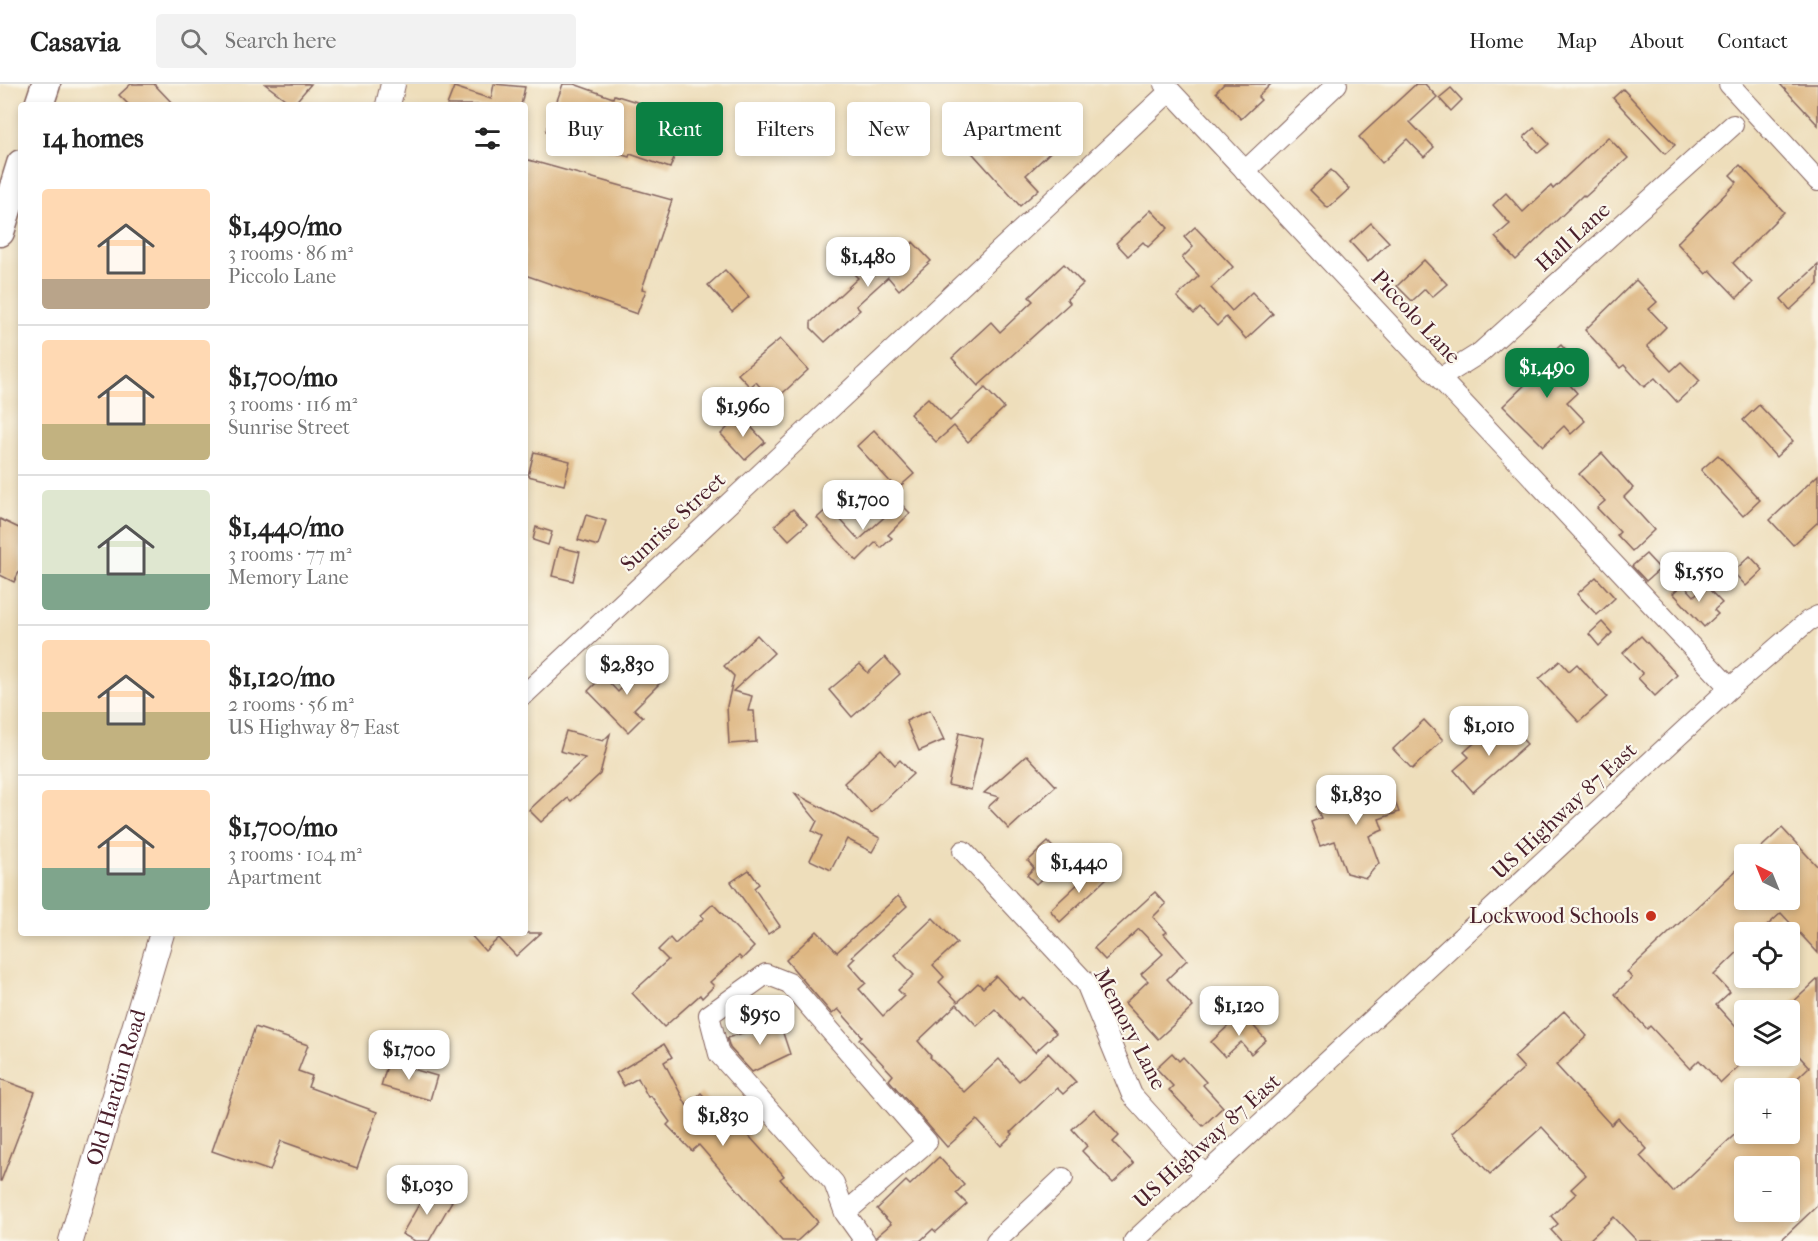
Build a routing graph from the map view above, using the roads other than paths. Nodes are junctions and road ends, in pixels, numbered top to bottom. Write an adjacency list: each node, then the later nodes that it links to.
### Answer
1 (46, 84): 6 (highway)
2 (393, 84): 7 (main road)
3 (1337, 84): 9 (street)
4 (1729, 84): 11 (street)
5 (1167, 87): 9 (street, Piccolo Lane); 16 (street, Sunrise Street)
6 (40, 102)
7 (389, 102)
8 (1733, 125): 13 (street, Hall Lane)
9 (1245, 171): 13 (street, Piccolo Lane)
10 (18, 174): 12 (highway)
11 (1818, 181)
12 (0, 232)
13 (1440, 378): 15 (street, Piccolo Lane)
14 (1815, 616): 15 (street, US Highway 87 East)
15 (1730, 688): 19 (street, US Highway 87 East)
16 (528, 691)
17 (963, 851): 19 (street, Memory Lane)
18 (161, 936): 22 (main road, Old Hardin Road)
19 (1205, 1176): 25 (street, US Highway 87 East)
20 (1063, 1178): 24 (street)
21 (845, 1213): 21 (street); 23 (street)
22 (71, 1241)
23 (865, 1241)
24 (996, 1241)
25 (1134, 1241)

